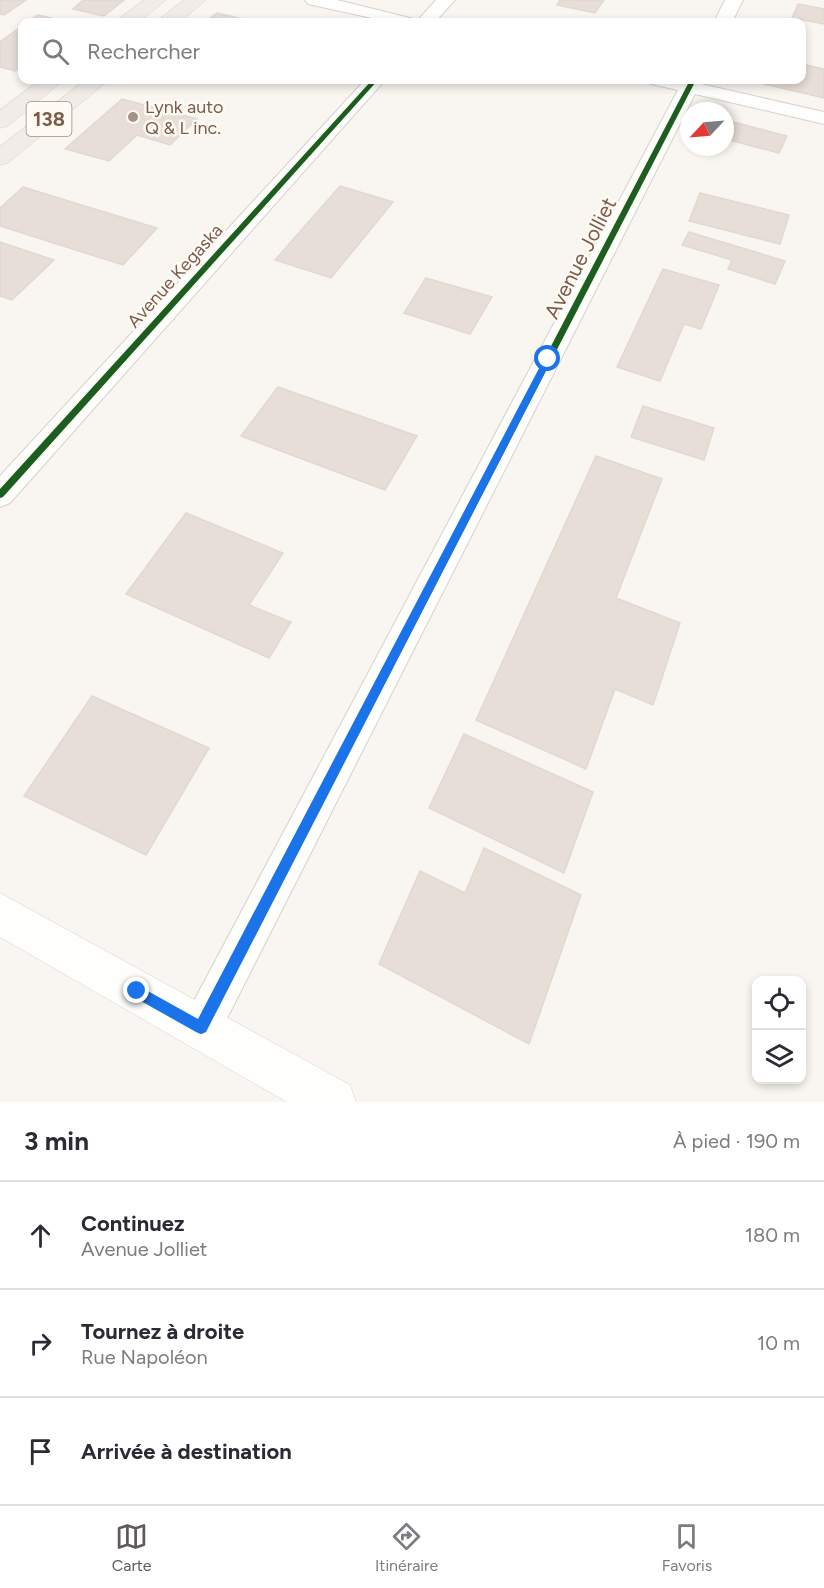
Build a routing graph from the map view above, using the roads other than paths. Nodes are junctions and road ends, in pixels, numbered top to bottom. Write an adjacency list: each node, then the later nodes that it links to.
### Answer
1 (156, 0): 6 (highway)
2 (196, 0): 7 (highway)
3 (314, 0): 8 (street)
4 (446, 0): 9 (street)
5 (734, 0): 10 (street)
6 (132, 18)
7 (173, 18)
8 (393, 18)
9 (430, 18)
10 (725, 18)
11 (48, 84): 17 (highway, 138)
12 (93, 84): 18 (highway, 138)
13 (371, 84): 19 (street, Avenue Kegaska)
14 (690, 84): 21 (street, Avenue Jolliet)
15 (695, 84): 16 (street)
16 (824, 118)
17 (0, 121)
18 (0, 158)
19 (0, 495)
20 (0, 914): 21 (street)
21 (201, 1028): 22 (street)
22 (333, 1102)

